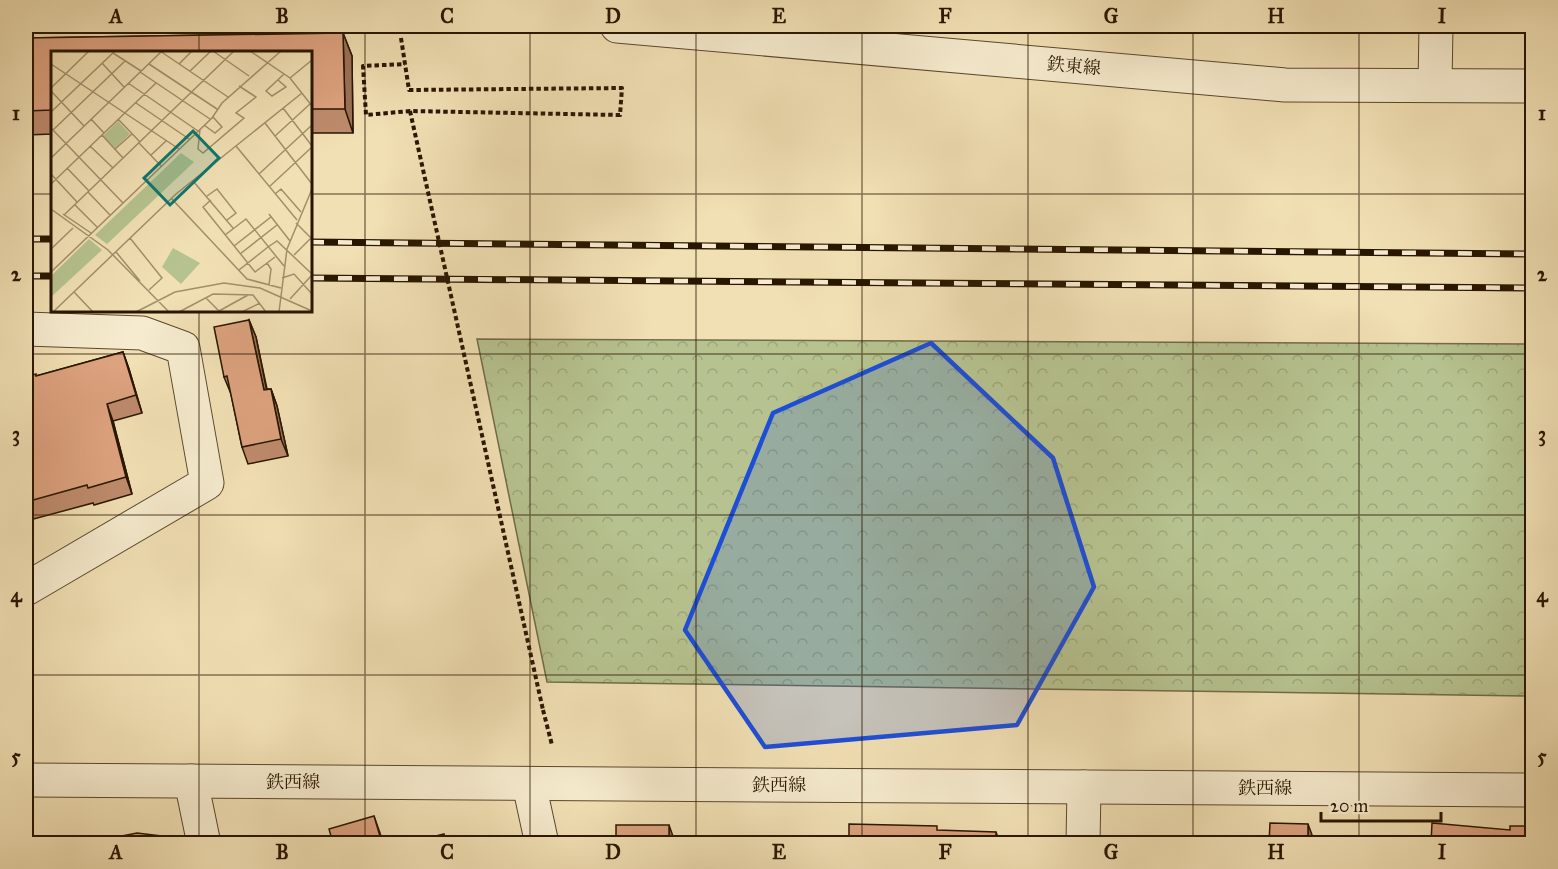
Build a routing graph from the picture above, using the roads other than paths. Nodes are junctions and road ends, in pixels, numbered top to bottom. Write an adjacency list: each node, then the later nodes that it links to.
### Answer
1 (617, 26): 3 (street, 鉄東線)
2 (1436, 26): 4 (street)
3 (801, 34): 4 (street, 鉄東線)
4 (1435, 85): 5 (street, 鉄東線)
5 (1533, 86)
6 (26, 329): 7 (street)
7 (26, 589)
8 (26, 780): 9 (street, 鉄西線)
9 (191, 781): 10 (street, 鉄西線); 13 (street)
10 (529, 784): 11 (street, 鉄西線); 14 (street)
11 (1084, 787): 12 (street, 鉄西線); 15 (street)
12 (1533, 790)
13 (204, 843)
14 (542, 843)
15 (1083, 843)

